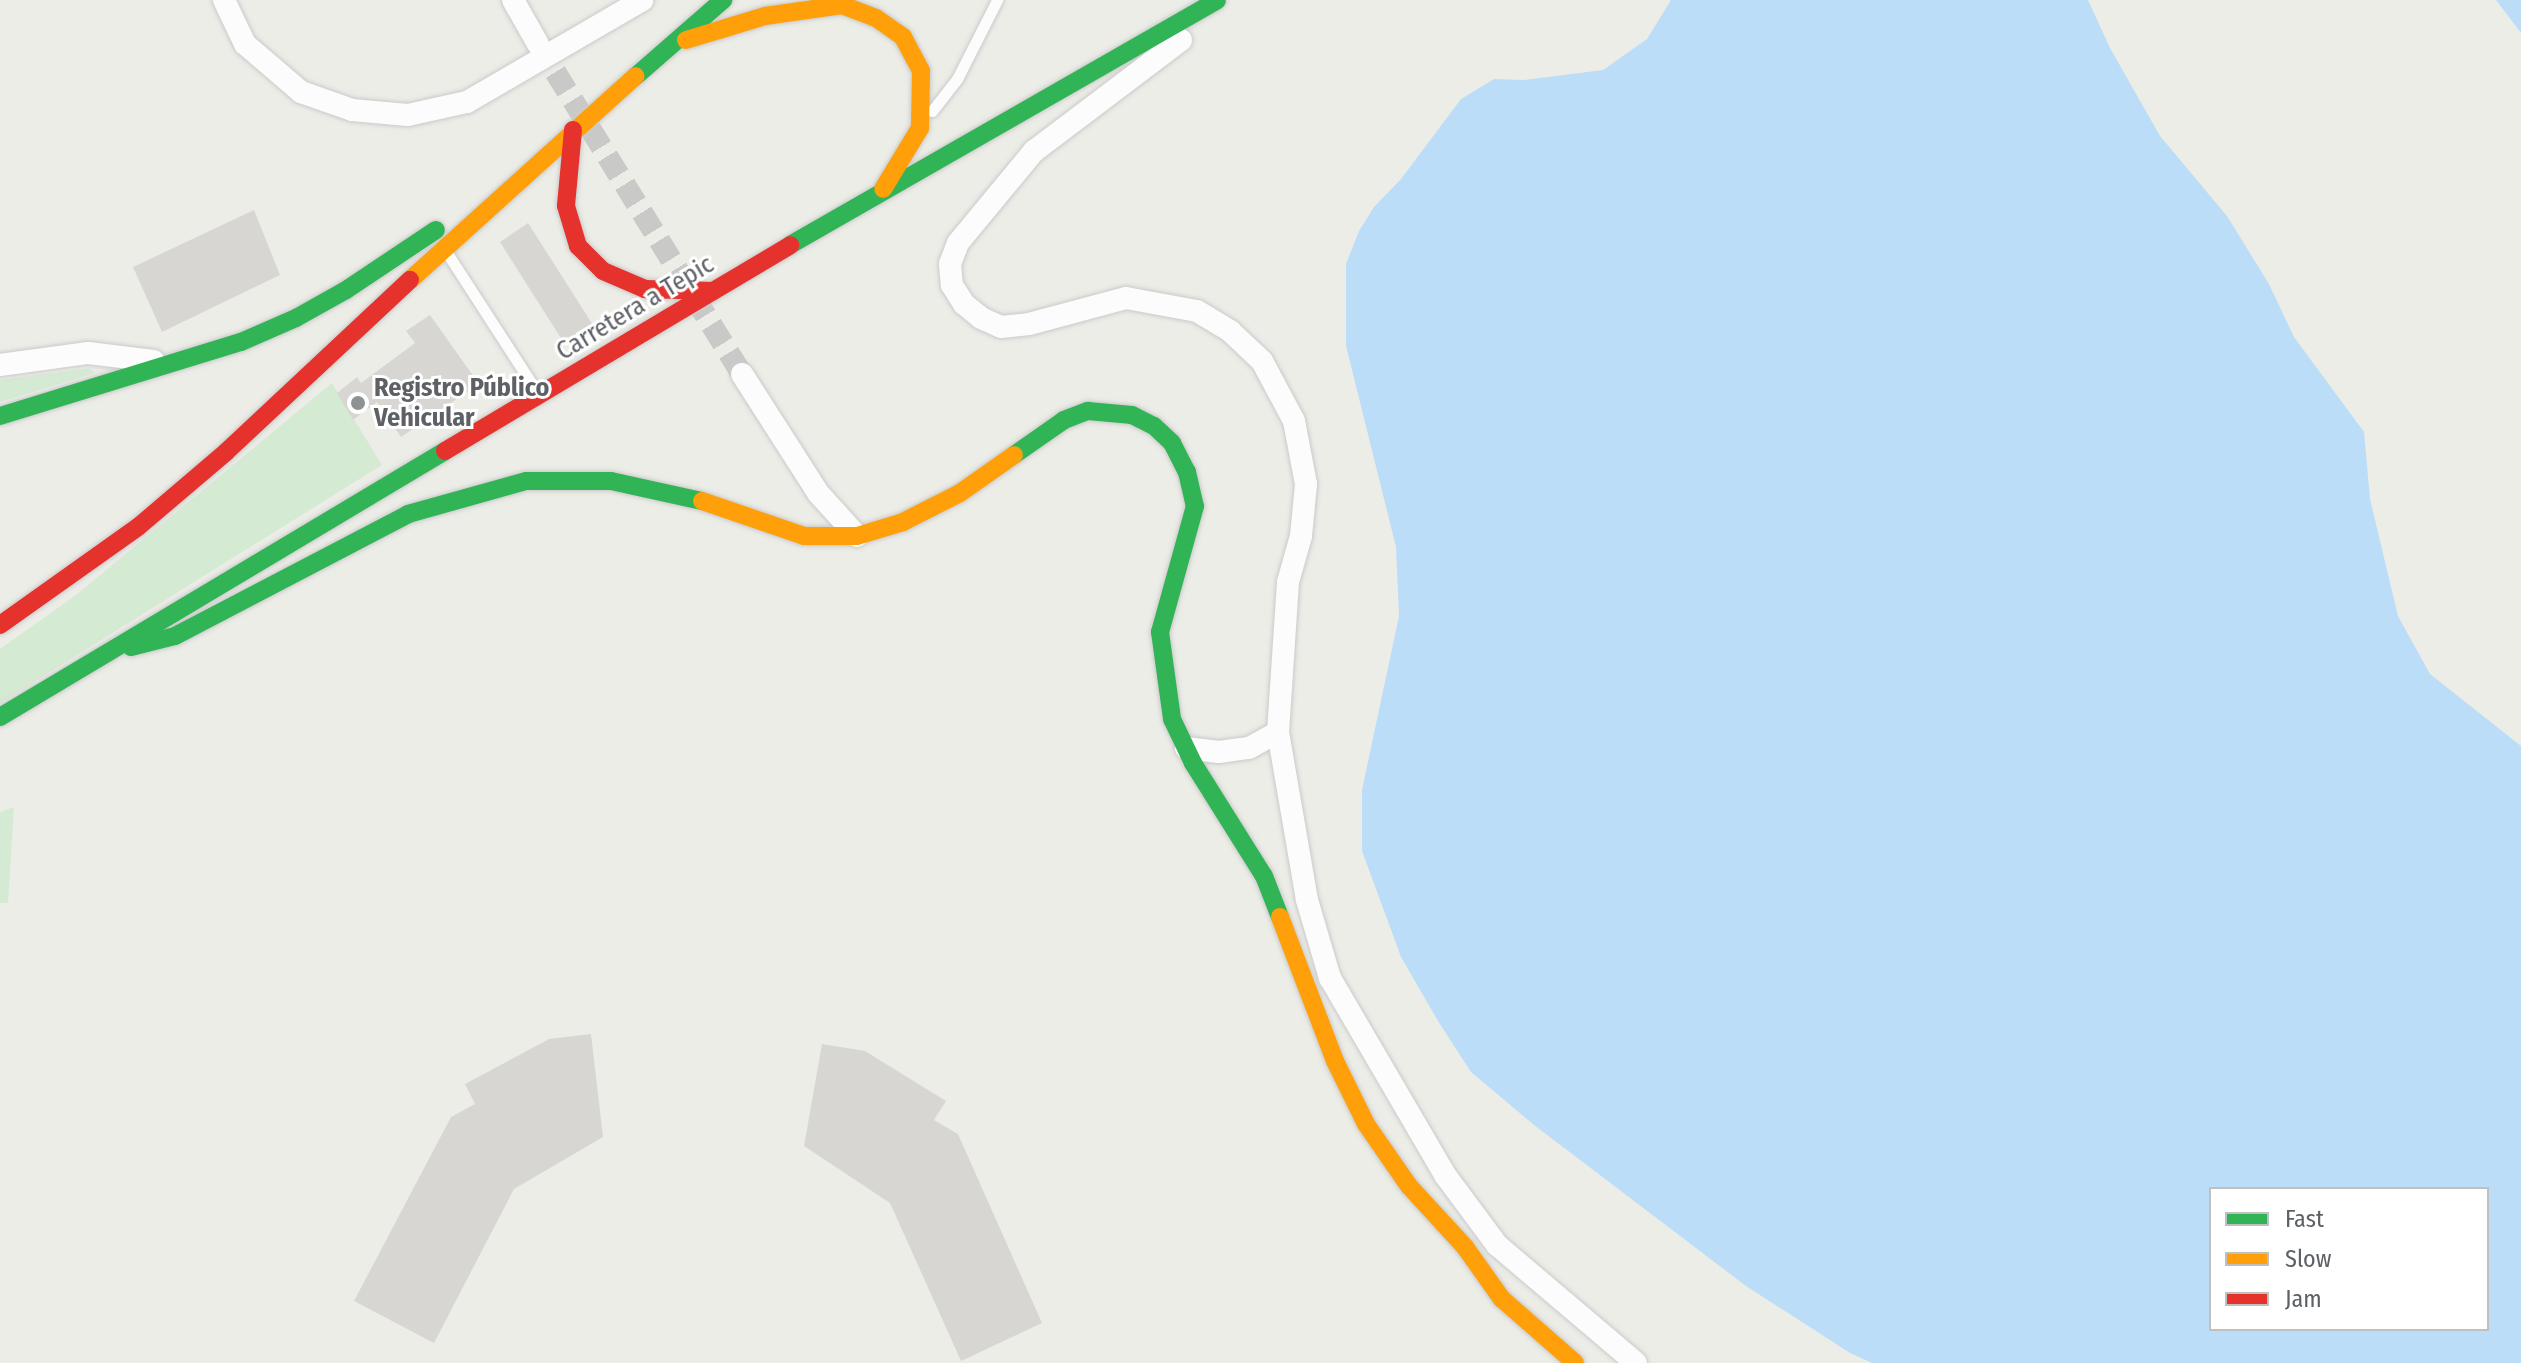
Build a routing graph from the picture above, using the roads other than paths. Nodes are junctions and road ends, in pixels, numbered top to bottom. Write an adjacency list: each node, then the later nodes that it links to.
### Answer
1 (224, 0): 3 (street)
2 (513, 0): 9 (street)
3 (642, 0)
4 (723, 0): 8 (main road)
5 (997, 0): 10 (lane)
6 (1219, 0): 13 (main road, Carretera a Tepic); 25 (street)
7 (845, 3): 8 (main road); 10 (main road)
8 (679, 42): 11 (main road)
9 (538, 44)
10 (920, 128): 13 (main road)
11 (573, 130): 12 (main road); 15 (main road)
12 (541, 158): 14 (main road); 16 (main road)
13 (882, 191): 15 (main road, Carretera a Tepic)
14 (445, 248): 19 (lane); 22 (main road)
15 (715, 291): 19 (main road, Carretera a Tepic)
16 (175, 363): 17 (street); 20 (main road)
17 (0, 365)
18 (742, 374): 21 (street)
19 (539, 396): 23 (main road, Carretera a Tepic)
20 (0, 416)
21 (857, 536): 23 (main road); 26 (main road)
22 (0, 625)
23 (109, 652): 24 (main road, Carretera a Tepic)
24 (0, 717)
25 (1278, 732): 26 (street); 28 (street)
26 (1186, 748): 27 (main road)
27 (1575, 1363)
28 (1636, 1363)

